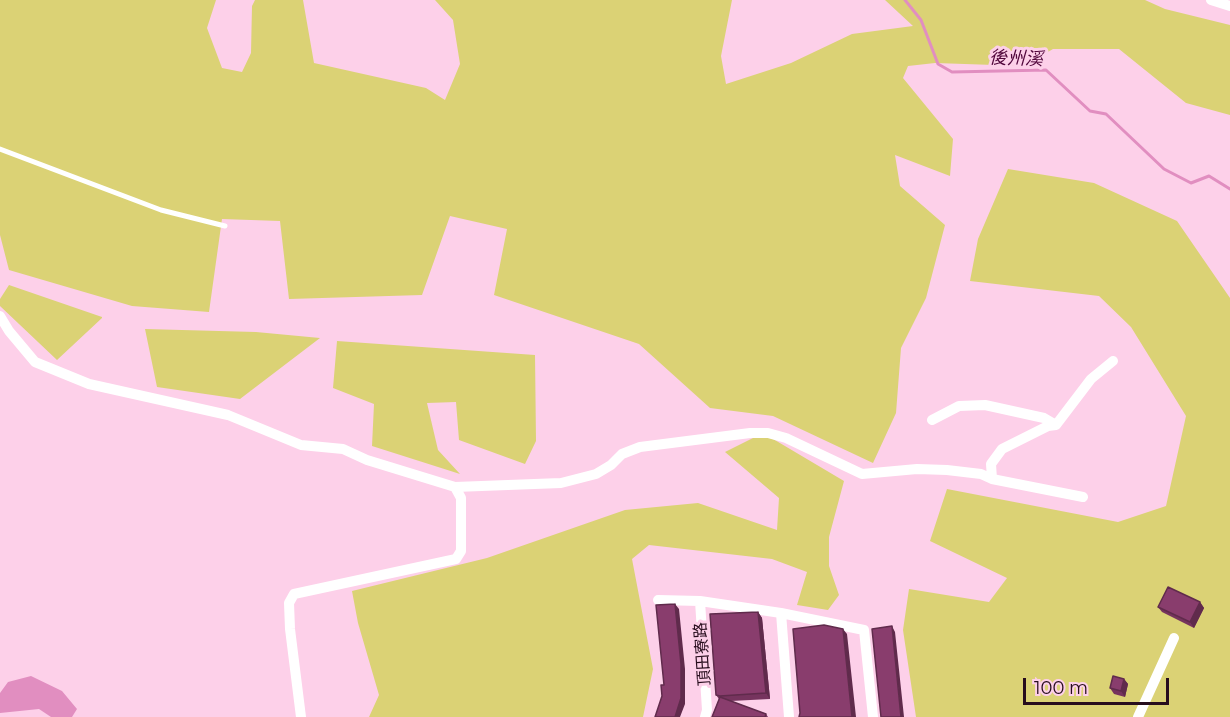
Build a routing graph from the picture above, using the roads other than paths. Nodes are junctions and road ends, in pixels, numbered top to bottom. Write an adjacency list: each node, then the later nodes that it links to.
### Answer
1 (1211, 0): 2 (street)
2 (1230, 6)
3 (0, 149): 4 (lane)
4 (225, 226)
5 (0, 316): 10 (street)
6 (1113, 361): 8 (street)
7 (932, 420): 8 (street)
8 (1056, 425): 9 (street)
9 (992, 479): 10 (street); 11 (street)
10 (455, 488): 16 (street)
11 (1083, 497)
12 (658, 600): 13 (street)
13 (699, 601): 14 (street, 頂田寮路); 17 (street, 頂田寮路)
14 (781, 613): 18 (street); 19 (street, 頂田寮路)
15 (1174, 638): 20 (street)
16 (301, 717)
17 (705, 717)
18 (789, 717)
19 (873, 717)
20 (1138, 717)

